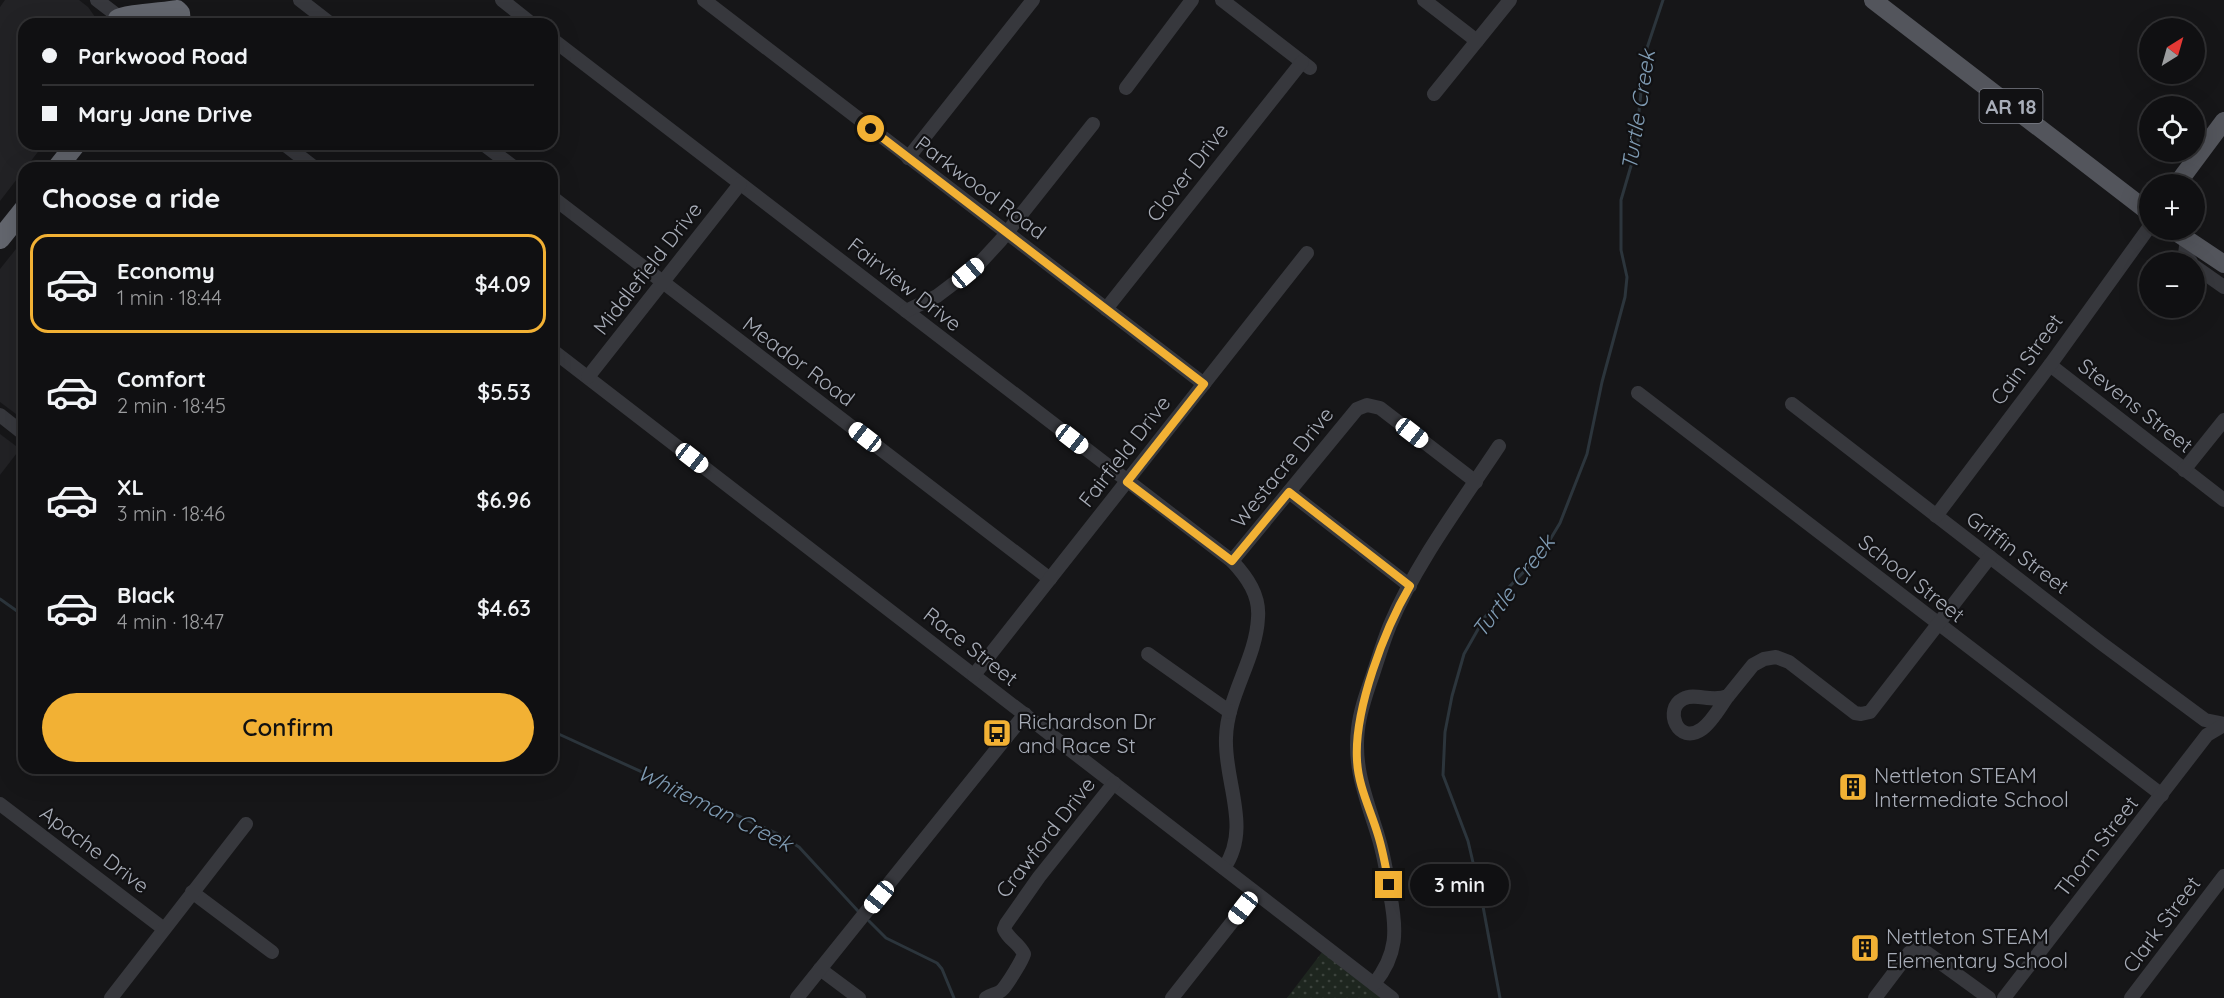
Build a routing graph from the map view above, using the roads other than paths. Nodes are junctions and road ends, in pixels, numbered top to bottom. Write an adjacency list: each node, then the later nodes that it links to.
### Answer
1 (97, 0): 12 (street)
2 (300, 0): 14 (street)
3 (502, 0): 15 (street)
4 (704, 0): 25 (street, Parkwood Road)
5 (1033, 0): 25 (street)
6 (1192, 0): 18 (street)
7 (1222, 0): 43 (street, Clover Drive)
8 (1424, 0): 16 (street)
9 (1510, 0): 16 (street)
10 (1873, 0): 32 (main road, AR 18)
11 (179, 15): 13 (highway)
12 (117, 18)
13 (155, 18)
14 (323, 18)
15 (523, 18)
16 (1477, 41): 19 (street)
17 (558, 44): 30 (street, Fairview Drive)
18 (1126, 88)
19 (1434, 94)
20 (2224, 122): 29 (main road)
21 (1093, 124): 34 (street)
22 (71, 150): 26 (highway)
23 (292, 150): 27 (street)
24 (491, 150): 28 (street)
25 (908, 158): 34 (street, Parkwood Road)
26 (62, 162)
27 (307, 162)
28 (506, 162)
29 (2185, 174)
30 (740, 184): 41 (street, Middlefield Drive); 44 (street, Fairview Drive)
31 (558, 202): 41 (street, Meador Road)
32 (2139, 205)
33 (18, 216): 35 (highway)
34 (1007, 233): 43 (street, Parkwood Road); 44 (street)
35 (0, 239)
36 (2140, 240): 46 (street, Cain Street)
37 (2189, 240): 39 (main road)
38 (1307, 254): 48 (street, Fairfield Drive)
39 (2224, 264)
40 (2205, 274): 42 (street)
41 (662, 282): 47 (street, Middlefield Drive); 63 (street, Meador Road)
42 (2224, 287)
43 (1106, 309): 48 (street, Parkwood Road)
44 (906, 311): 56 (street, Fairview Drive)
45 (558, 354): 47 (street, Race Street)
46 (2050, 365): 55 (street, Stevens Street); 60 (street, Cain Street)
47 (588, 377): 67 (street, Race Street)
48 (1204, 384): 56 (street, Fairfield Drive)
49 (1638, 393): 65 (street, School Street)
50 (1792, 404): 60 (street, Griffin Street)
51 (0, 416): 53 (street)
52 (2224, 420): 55 (street)
53 (18, 430)
54 (1499, 446): 57 (street)
55 (2184, 470): 59 (street, Stevens Street)
56 (1127, 482): 62 (street, Fairview Drive); 63 (street, Fairfield Drive)
57 (1476, 482): 58 (street, Westacre Drive); 64 (street)
58 (1289, 492): 62 (street, Westacre Drive); 64 (street)
59 (2224, 500)
60 (1936, 516): 61 (street, Griffin Street)
61 (1990, 557): 65 (street); 71 (street, Griffin Street)
62 (1232, 561): 69 (street)
63 (1050, 579): 67 (street, Fairfield Drive)
64 (1410, 586): 83 (street)
65 (1938, 624): 68 (street); 73 (street, School Street)
66 (1148, 654): 69 (street)
67 (974, 675): 70 (street, Race Street)
68 (1728, 696)
69 (1230, 712): 76 (street)
70 (1025, 714): 72 (street, Race Street); 82 (street)
71 (2224, 724): 73 (street, Thorn Street)
72 (1114, 783): 76 (street, Race Street); 87 (street, Crawford Drive)
73 (2162, 795): 92 (street, Thorn Street)
74 (0, 804): 80 (street, Apache Drive)
75 (246, 824): 78 (street)
76 (1224, 868): 79 (street, Race Street)
77 (2224, 876): 93 (street, Clark Street)
78 (192, 892): 80 (street); 81 (street)
79 (1255, 893): 83 (street, Race Street); 88 (street)
80 (164, 929): 84 (street)
81 (272, 952)
82 (820, 969): 85 (street); 86 (street)
83 (1374, 984): 89 (street, Race Street)
84 (111, 998)
85 (797, 998)
86 (859, 998)
87 (986, 998)
88 (1172, 998)
89 (1392, 998)
90 (1875, 998): 91 (street)
91 (1989, 998)
92 (2004, 998)
93 (2131, 998)

